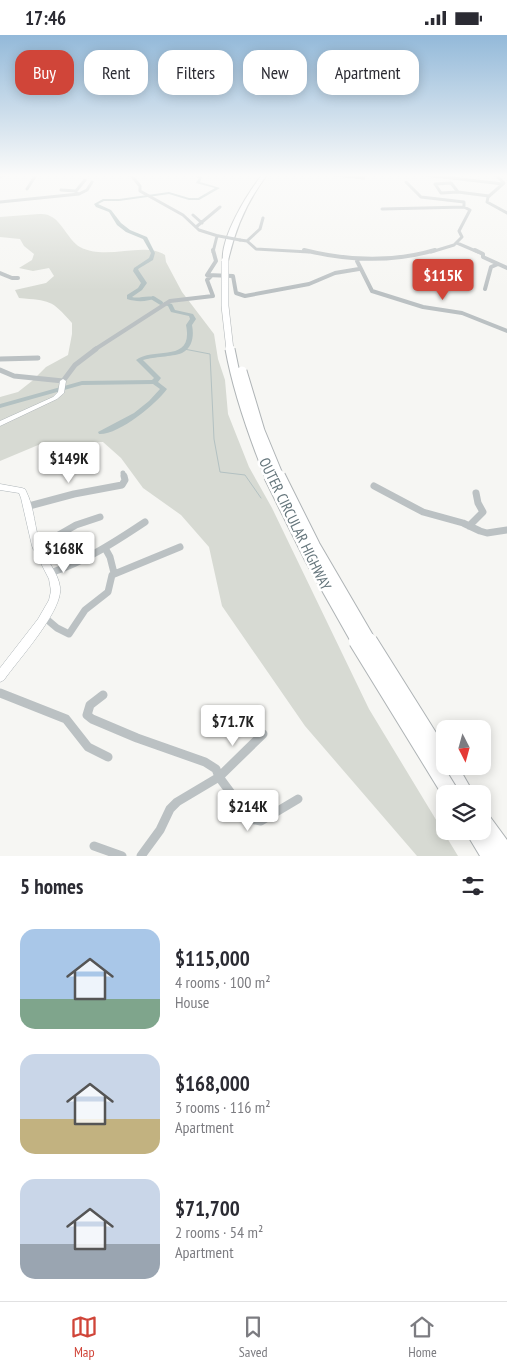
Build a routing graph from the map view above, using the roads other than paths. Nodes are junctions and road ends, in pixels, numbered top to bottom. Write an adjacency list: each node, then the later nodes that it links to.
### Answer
1 (180, 213): 8 (street)
2 (213, 213): 7 (street)
3 (243, 213): 13 (highway, OUTER CIRCULAR HIGHWAY)
4 (468, 213): 11 (street)
5 (193, 215): 7 (street)
6 (263, 218): 10 (street)
7 (202, 223): 8 (street)
8 (196, 227): 9 (street)
9 (218, 236): 10 (street, bridge); 18 (street)
10 (247, 241): 12 (street)
11 (457, 243): 12 (street); 14 (street)
12 (358, 259): 16 (street)
13 (227, 261): 46 (highway, OUTER CIRCULAR HIGHWAY, bridge); 49 (highway, OUTER CIRCULAR HIGHWAY, bridge)
14 (498, 264): 15 (street); 20 (street)
15 (507, 268)
16 (359, 269): 18 (street); 21 (street)
17 (0, 273): 19 (street)
18 (211, 276): 25 (street)
19 (18, 277)
20 (484, 289)
21 (507, 331)
22 (38, 358): 23 (street)
23 (0, 359)
24 (0, 370): 25 (street)
25 (64, 382): 26 (street)
26 (0, 424)
27 (123, 473): 31 (street)
28 (374, 486): 34 (street)
29 (0, 487): 31 (street)
30 (476, 493): 34 (street)
31 (29, 506): 37 (street)
32 (100, 517): 37 (street)
33 (145, 522): 38 (street)
34 (469, 526): 35 (street)
35 (507, 530)
36 (180, 547): 40 (street)
37 (36, 548): 39 (street)
38 (105, 548): 39 (street); 40 (street)
39 (50, 573): 41 (street)
40 (114, 573): 41 (street)
41 (44, 617): 42 (street)
42 (0, 677)
43 (0, 693): 47 (street)
44 (103, 695): 48 (street)
45 (263, 734): 48 (street)
46 (436, 748)
47 (108, 757)
48 (219, 777): 50 (street); 56 (street)
49 (444, 785)
50 (298, 799)
51 (491, 833): 54 (highway)
52 (480, 840): 57 (highway)
53 (94, 846): 55 (street)
54 (507, 855)
55 (122, 856)
56 (141, 856)
57 (491, 856)

